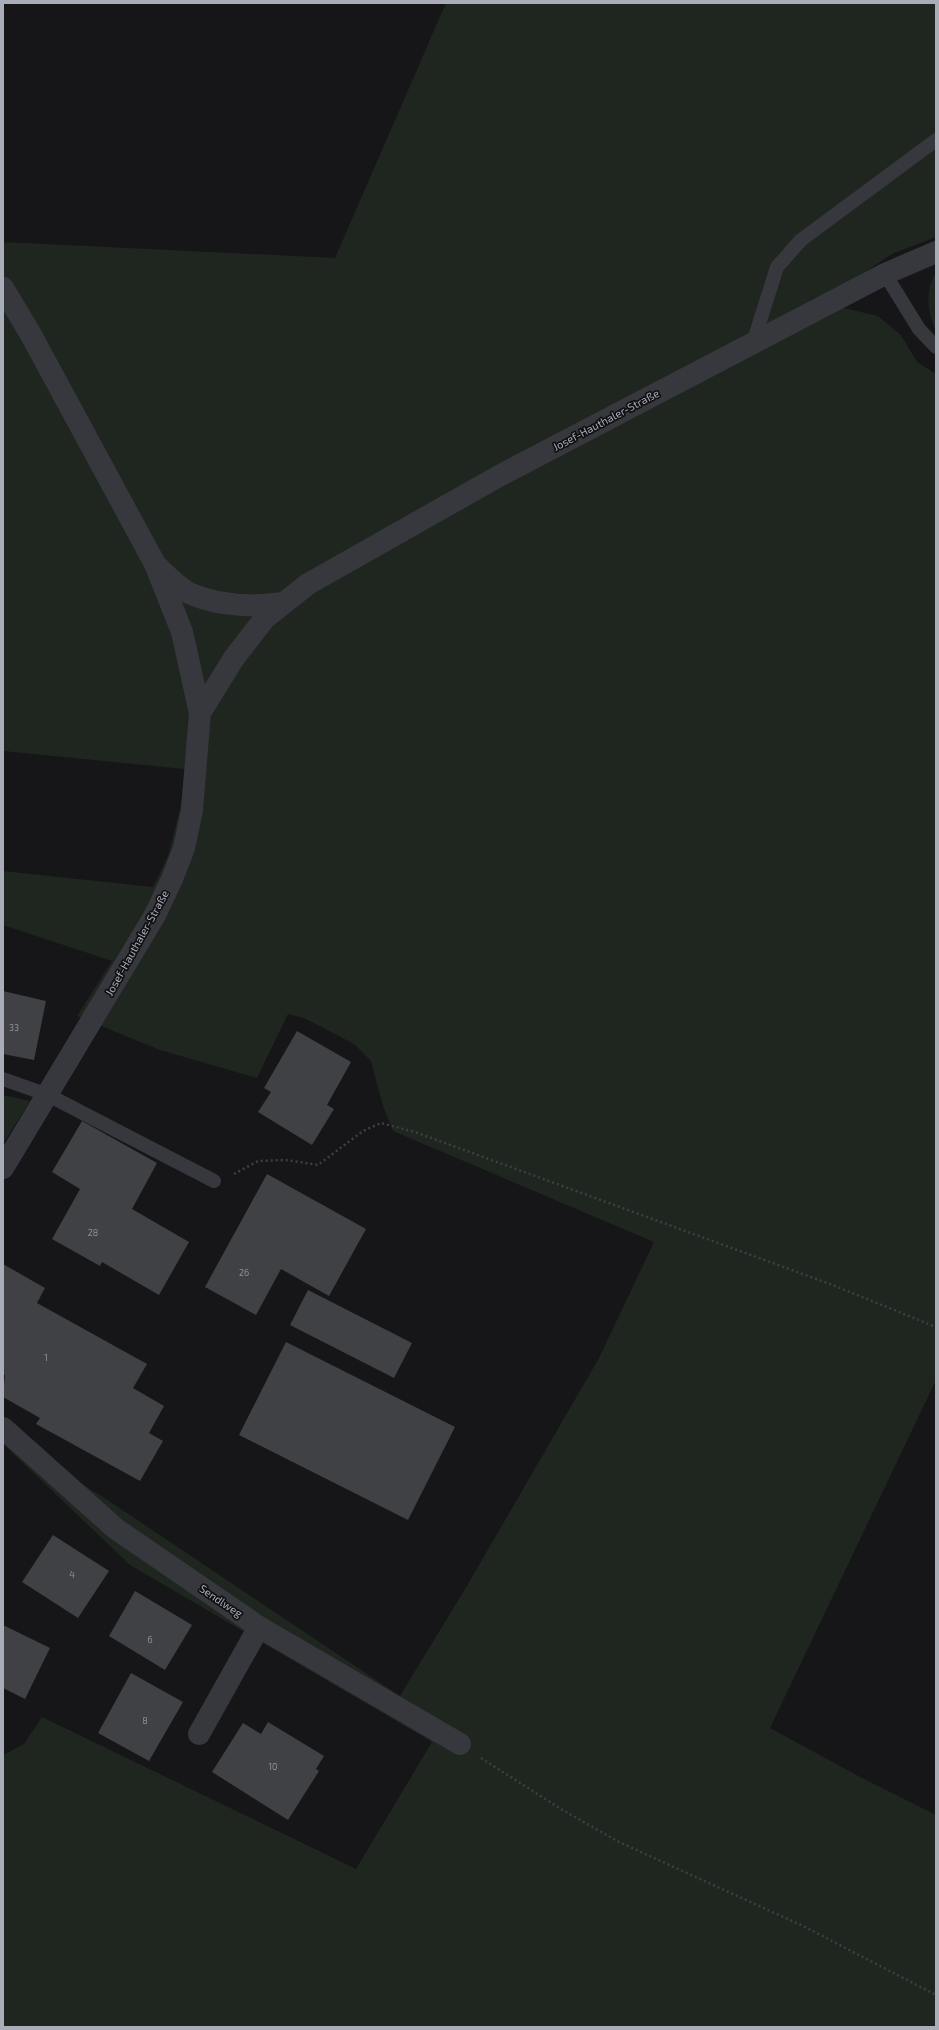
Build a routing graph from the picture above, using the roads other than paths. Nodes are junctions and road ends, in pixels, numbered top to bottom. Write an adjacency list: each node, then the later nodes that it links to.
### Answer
1 (936, 140): 5 (lane)
2 (936, 252): 3 (street, Josef-Hauthaler-Straße)
3 (885, 274): 5 (street, Josef-Hauthaler-Straße); 6 (lane)
4 (3, 288): 7 (street)
5 (753, 343): 8 (street, Josef-Hauthaler-Straße)
6 (936, 347)
7 (155, 564): 8 (street); 9 (street)
8 (284, 603): 9 (street, Josef-Hauthaler-Straße)
9 (200, 713): 11 (street, Josef-Hauthaler-Straße)
10 (3, 1079): 11 (lane)
11 (48, 1095): 12 (street, Josef-Hauthaler-Straße); 13 (lane)
12 (3, 1168)
13 (214, 1181)
14 (3, 1428): 15 (street, Sendlweg)
15 (259, 1626): 16 (street); 17 (street, Sendlweg)
16 (199, 1734)
17 (460, 1744)

